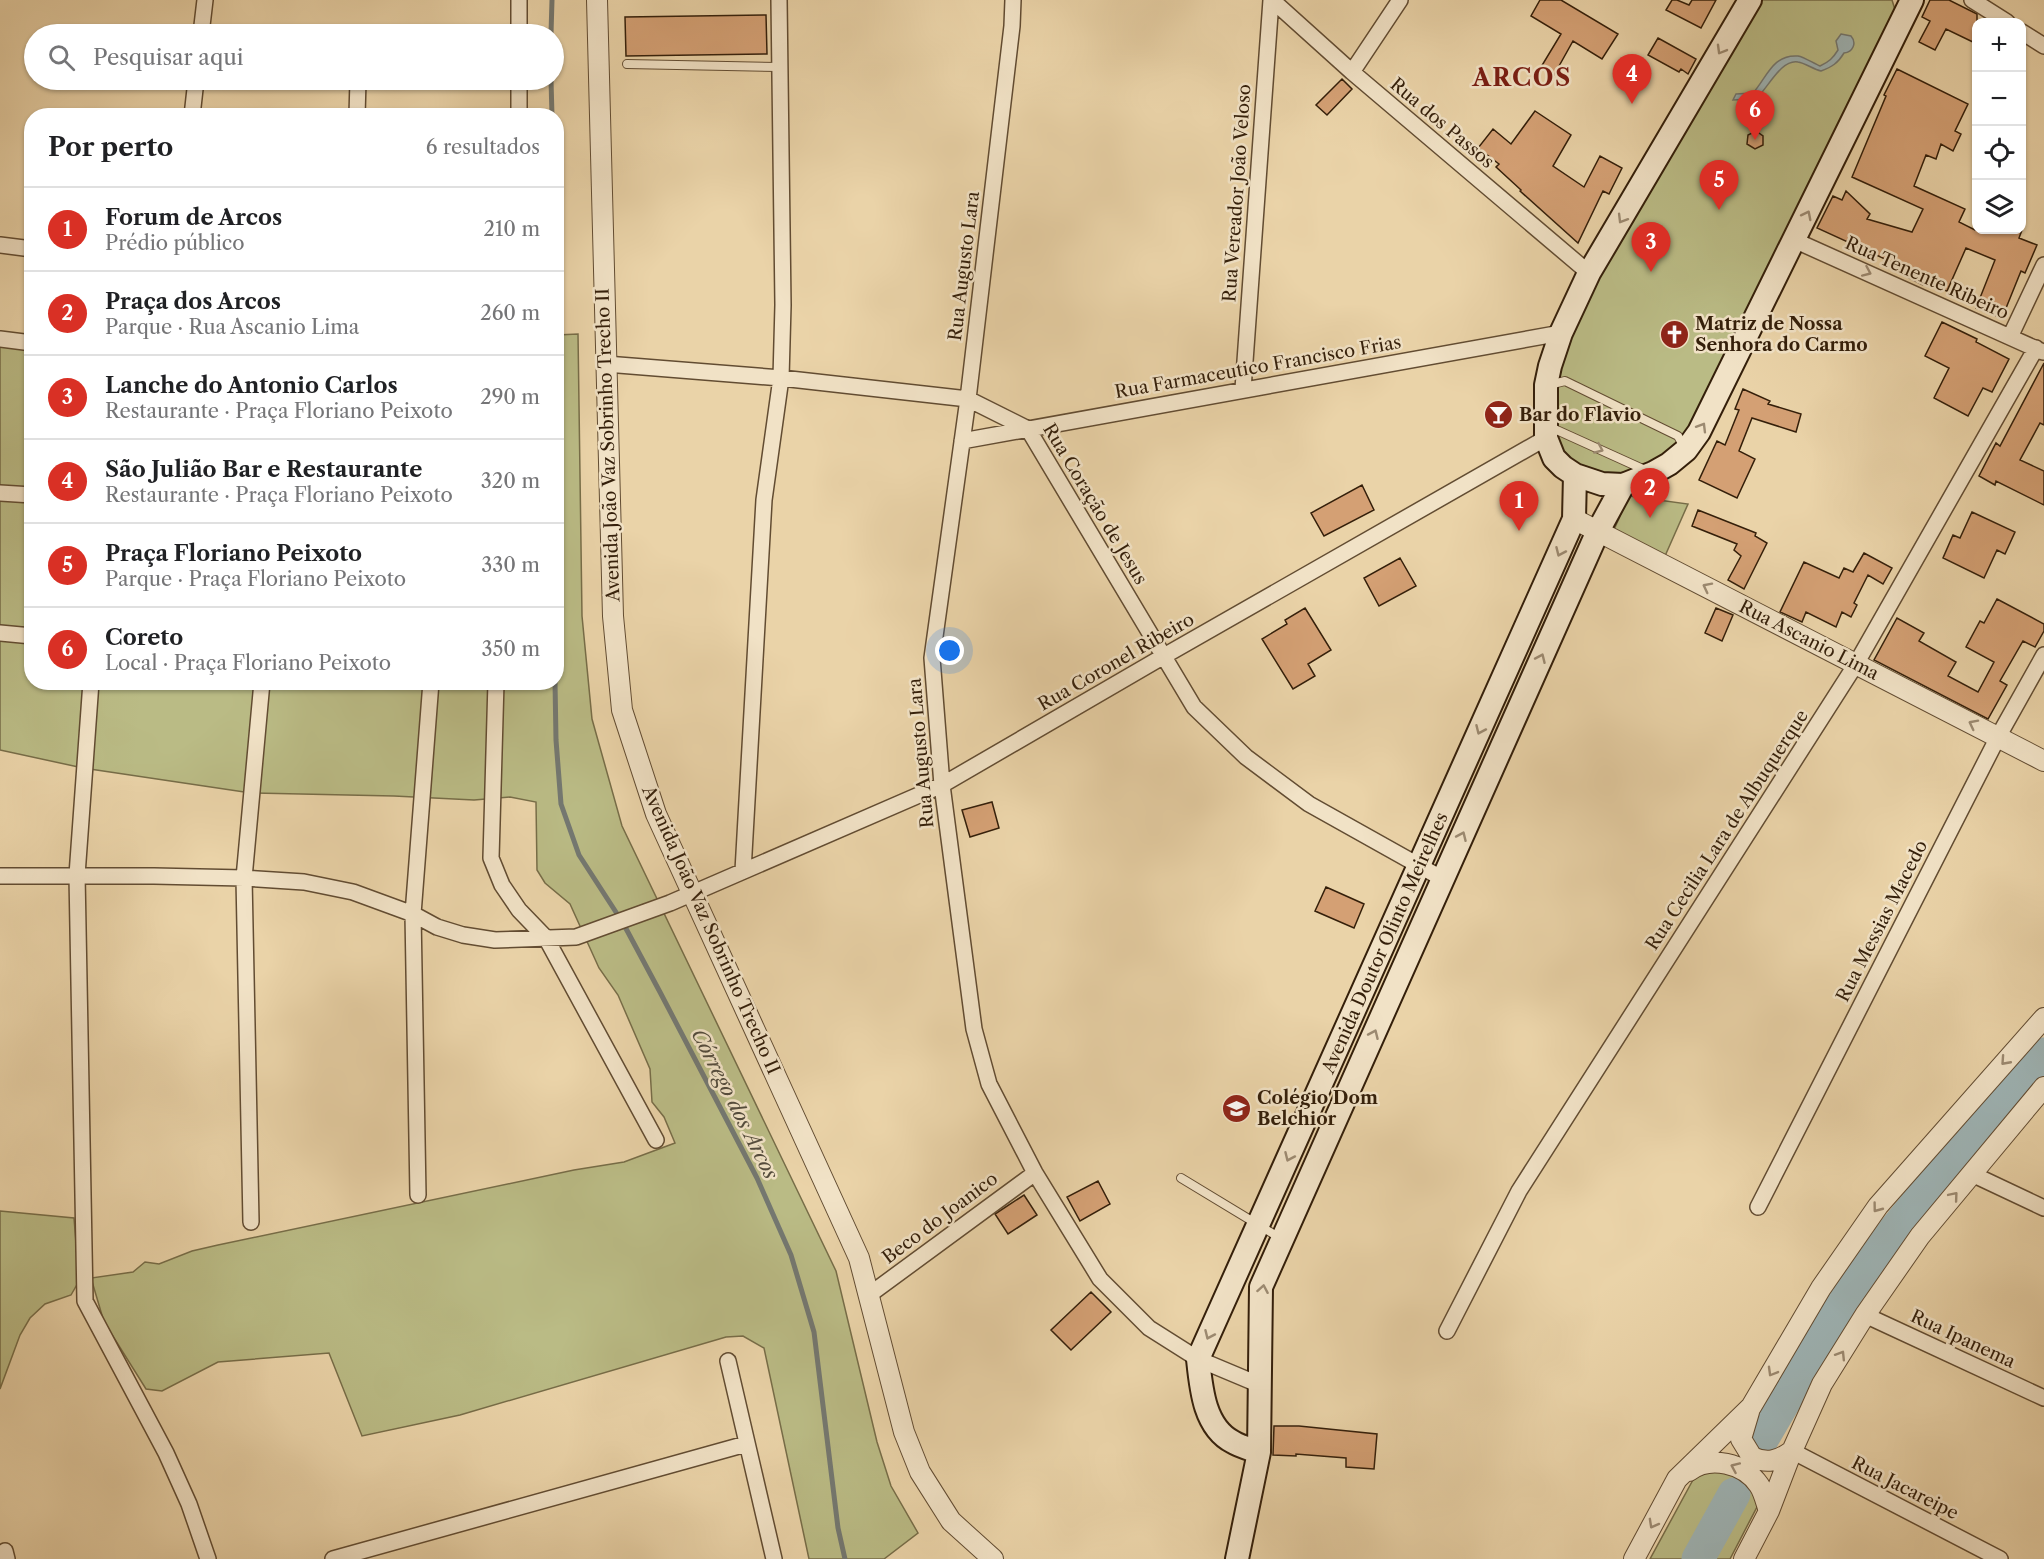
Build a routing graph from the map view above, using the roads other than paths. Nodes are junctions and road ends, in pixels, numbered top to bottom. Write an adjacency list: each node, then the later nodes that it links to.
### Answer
1 (205, 0): 13 (street)
2 (519, 0): 14 (street)
3 (597, 0): 37 (street, Avenida João Vaz Sobrinho Trecho II)
4 (779, 0): 19 (street)
5 (1013, 0): 41 (street, Rua Augusto Lara)
6 (1271, 0): 20 (street, Rua dos Passos); 40 (street, Rua Vereador João Veloso)
7 (1400, 0): 20 (street)
8 (1750, 0): 31 (main road, one-way to 31)
9 (1894, 0): 15 (main road)
10 (1912, 0): 15 (main road)
11 (1972, 0): 12 (street)
12 (2001, 18)
13 (202, 24)
14 (519, 24)
15 (1899, 25): 27 (main road, one-way to 15)
16 (2026, 35): 17 (street)
17 (2044, 46)
18 (627, 64): 19 (lane)
19 (779, 67): 38 (street)
20 (1352, 72): 31 (street, Rua dos Passos)
21 (195, 90): 24 (street)
22 (358, 90): 25 (street)
23 (519, 90): 26 (street)
24 (193, 108)
25 (357, 108)
26 (519, 108)
27 (1794, 240): 33 (street, Rua Tenente Ribeiro, one-way to 33); 45 (main road, one-way to 27)
28 (0, 245): 29 (street)
29 (24, 248)
30 (2044, 265): 33 (street)
31 (1589, 273): 32 (main road)
32 (1561, 333): 39 (main road); 40 (street, Rua Farmaceutico Francisco Frias)
33 (2010, 337): 36 (street, Rua Tenente Ribeiro)
34 (0, 339): 35 (street)
35 (24, 341)
36 (2040, 350): 57 (street, Rua Cecilia Lara de Albuquerque)
37 (606, 364): 38 (street, Rua Coração de Jesus); 73 (street, Avenida João Vaz Sobrinho Trecho II)
38 (780, 378): 41 (street, Rua Coração de Jesus); 68 (street)
39 (1546, 385): 43 (main road); 45 (lane)
40 (1242, 389): 42 (street, Rua Farmaceutico Francisco Frias)
41 (968, 399): 42 (street, Rua Coração de Jesus); 44 (street, Rua Augusto Lara)
42 (1028, 429): 44 (street, Rua Farmaceutico Francisco Frias); 56 (street, Rua Coração de Jesus)
43 (1546, 432): 46 (lane, one-way to 46); 47 (main road); 56 (street, Rua Coronel Ribeiro)
44 (962, 441): 66 (street, Rua Augusto Lara)
45 (1686, 450): 46 (main road)
46 (1653, 473): 48 (main road)
47 (1575, 475): 48 (main road); 51 (main road, Avenida Doutor Olinto Meirelhes)
48 (1623, 485): 52 (main road, Avenida Doutor Olinto Meirelhes)
49 (0, 493): 50 (street)
50 (24, 494)
51 (1574, 519): 52 (street, Rua Ascanio Lima); 62 (main road, Avenida Doutor Olinto Meirelhes, one-way to 62)
52 (1598, 531): 57 (street, Rua Ascanio Lima, one-way to 52); 63 (main road, Avenida Doutor Olinto Meirelhes, one-way to 52)
53 (0, 633): 54 (street)
54 (24, 635)
55 (2044, 655): 64 (street, Rua Messias Macedo)
56 (1164, 656): 66 (street, Rua Coronel Ribeiro); 67 (street, Rua Coração de Jesus)
57 (1856, 664): 64 (street, Rua Ascanio Lima, one-way to 57); 92 (street, Rua Cecilia Lara de Albuquerque)
58 (90, 690): 69 (street)
59 (261, 690): 71 (street)
60 (430, 690): 74 (street)
61 (496, 690): 75 (street)
62 (1496, 695): 63 (main road); 67 (main road, Avenida Doutor Olinto Meirelhes, one-way to 67)
63 (1520, 706): 72 (main road, Avenida Doutor Olinto Meirelhes, one-way to 63)
64 (1998, 737): 65 (street, Rua Ascanio Lima); 85 (street, Rua Messias Macedo)
65 (2044, 761)
66 (942, 785): 68 (street, Rua Coronel Ribeiro); 81 (street, Rua Augusto Lara)
67 (1419, 866): 72 (street, Rua Coração de Jesus); 77 (main road, Avenida Doutor Olinto Meirelhes)
68 (743, 871): 73 (street, Rua Coronel Ribeiro)
69 (77, 875): 70 (street, Rua Coronel Ribeiro); 71 (street, Rua Coronel Ribeiro); 103 (street)
70 (0, 876)
71 (244, 878): 74 (street, Rua Coronel Ribeiro); 87 (street)
72 (1443, 879): 78 (main road, Avenida Doutor Olinto Meirelhes, one-way to 72)
73 (692, 894): 75 (street, Rua Coronel Ribeiro); 90 (street, Avenida João Vaz Sobrinho Trecho II)
74 (413, 914): 75 (street, Rua Coronel Ribeiro); 84 (street)
75 (546, 938): 80 (street)
76 (2044, 1018): 97 (street, one-way to 97)
77 (1332, 1060): 78 (main road); 88 (main road, Avenida Doutor Olinto Meirelhes, one-way to 88)
78 (1358, 1071): 89 (main road, Avenida Doutor Olinto Meirelhes)
79 (2044, 1087): 82 (street)
80 (656, 1140)
81 (1035, 1173): 90 (street, Beco do Joanico); 93 (street, Rua Augusto Lara)
82 (1972, 1174): 86 (street); 91 (street, one-way to 82)
83 (1181, 1178): 88 (lane)
84 (418, 1195)
85 (1758, 1207)
86 (2044, 1208)
87 (251, 1222)
88 (1258, 1226): 89 (lane); 93 (main road, Avenida Doutor Olinto Meirelhes, one-way to 93)
89 (1282, 1239): 95 (main road, Avenida Doutor Olinto Meirelhes, one-way to 89)
90 (869, 1295): 106 (street, Avenida João Vaz Sobrinho Trecho II)
91 (1865, 1315): 96 (street, Rua Ipanema); 99 (street, one-way to 91)
92 (1447, 1331)
93 (1198, 1359): 95 (street, Rua Augusto Lara); 100 (main road)
94 (728, 1361): 98 (street)
95 (1260, 1385): 100 (main road, Avenida Doutor Olinto Meirelhes)
96 (2044, 1398)
97 (1751, 1407): 99 (street); 101 (street)
98 (746, 1444): 104 (street); 105 (street)
99 (1792, 1451): 102 (street); 110 (street, Rua Jacareipe)
100 (1259, 1452): 107 (main road, Avenida Doutor Olinto Meirelhes)
101 (1677, 1479): 102 (street, one-way to 101); 108 (street, one-way to 108)
102 (1769, 1511): 109 (street)
103 (208, 1559)
104 (333, 1559)
105 (774, 1559)
106 (993, 1559)
107 (1237, 1559)
108 (1634, 1559)
109 (1744, 1559)
110 (2000, 1559)

